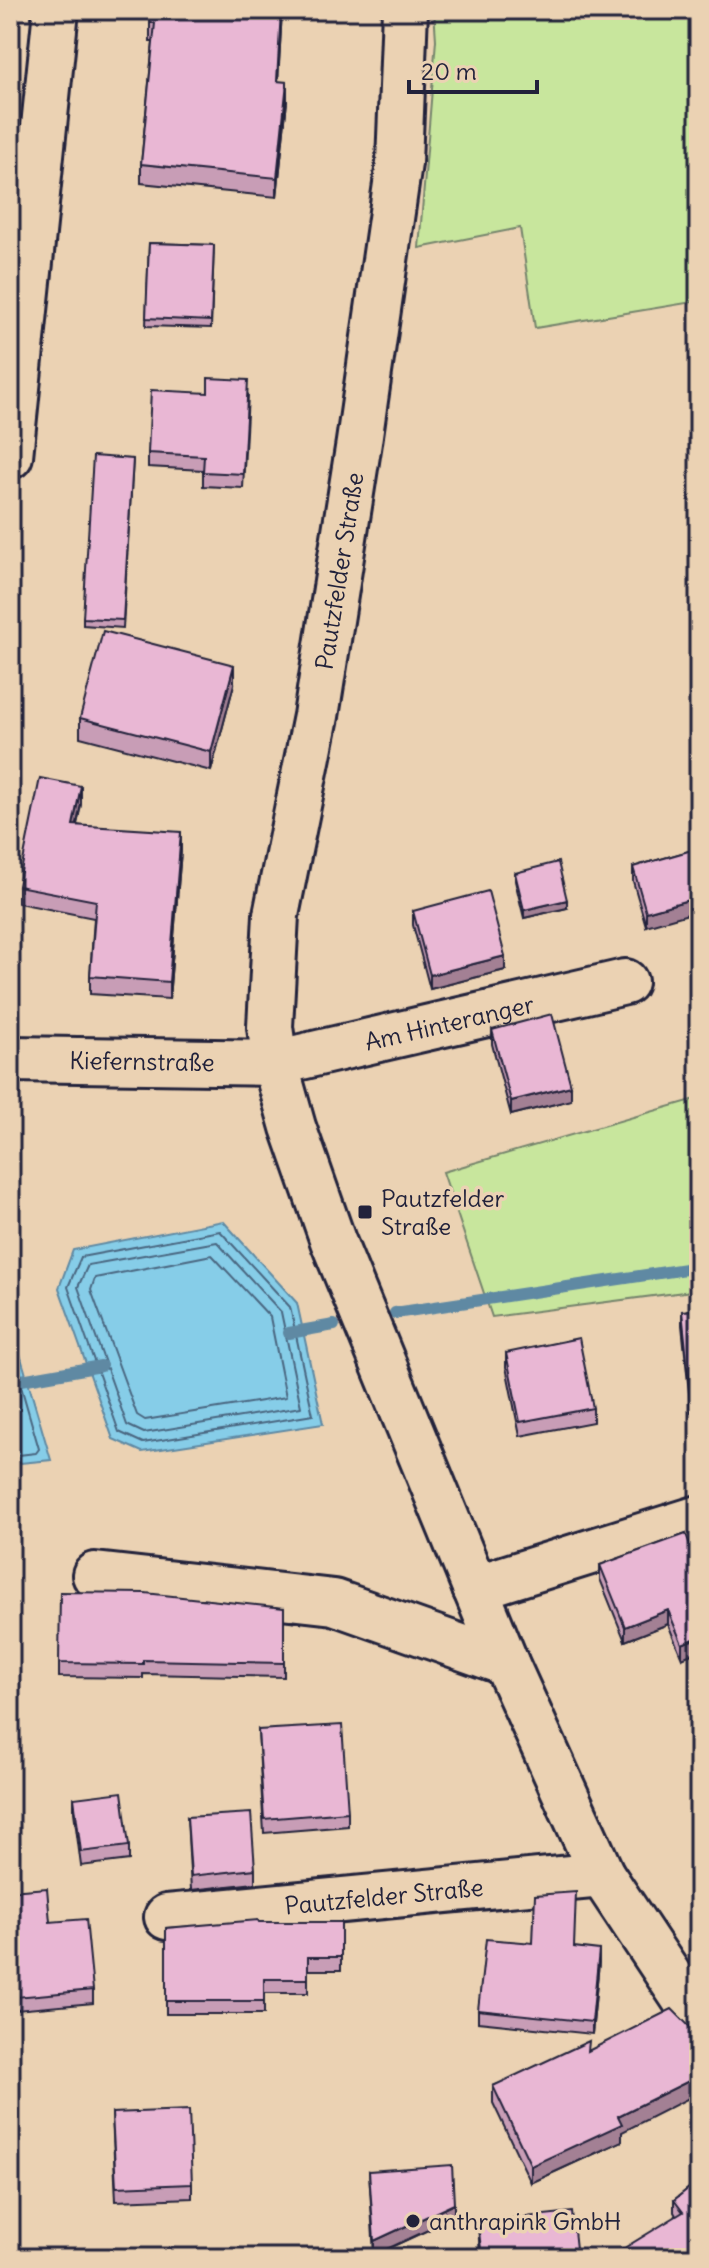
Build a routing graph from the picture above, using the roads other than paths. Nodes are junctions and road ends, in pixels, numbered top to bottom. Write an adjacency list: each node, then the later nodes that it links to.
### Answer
1 (56, 10): 3 (street)
2 (405, 10): 7 (street, Pautzfelder Straße)
3 (24, 191): 4 (street)
4 (10, 456)
5 (625, 982): 7 (street, Am Hinteranger)
6 (10, 1059): 7 (street, Kiefernstraße)
7 (275, 1063): 10 (street, Pautzfelder Straße)
8 (699, 1518): 10 (street)
9 (95, 1575): 11 (street)
10 (475, 1588): 11 (street, Pautzfelder Straße)
11 (506, 1663): 12 (street, Pautzfelder Straße)
12 (602, 1875): 13 (street, Pautzfelder Straße); 14 (street, Pautzfelder Straße)
13 (167, 1917)
14 (699, 2021)

